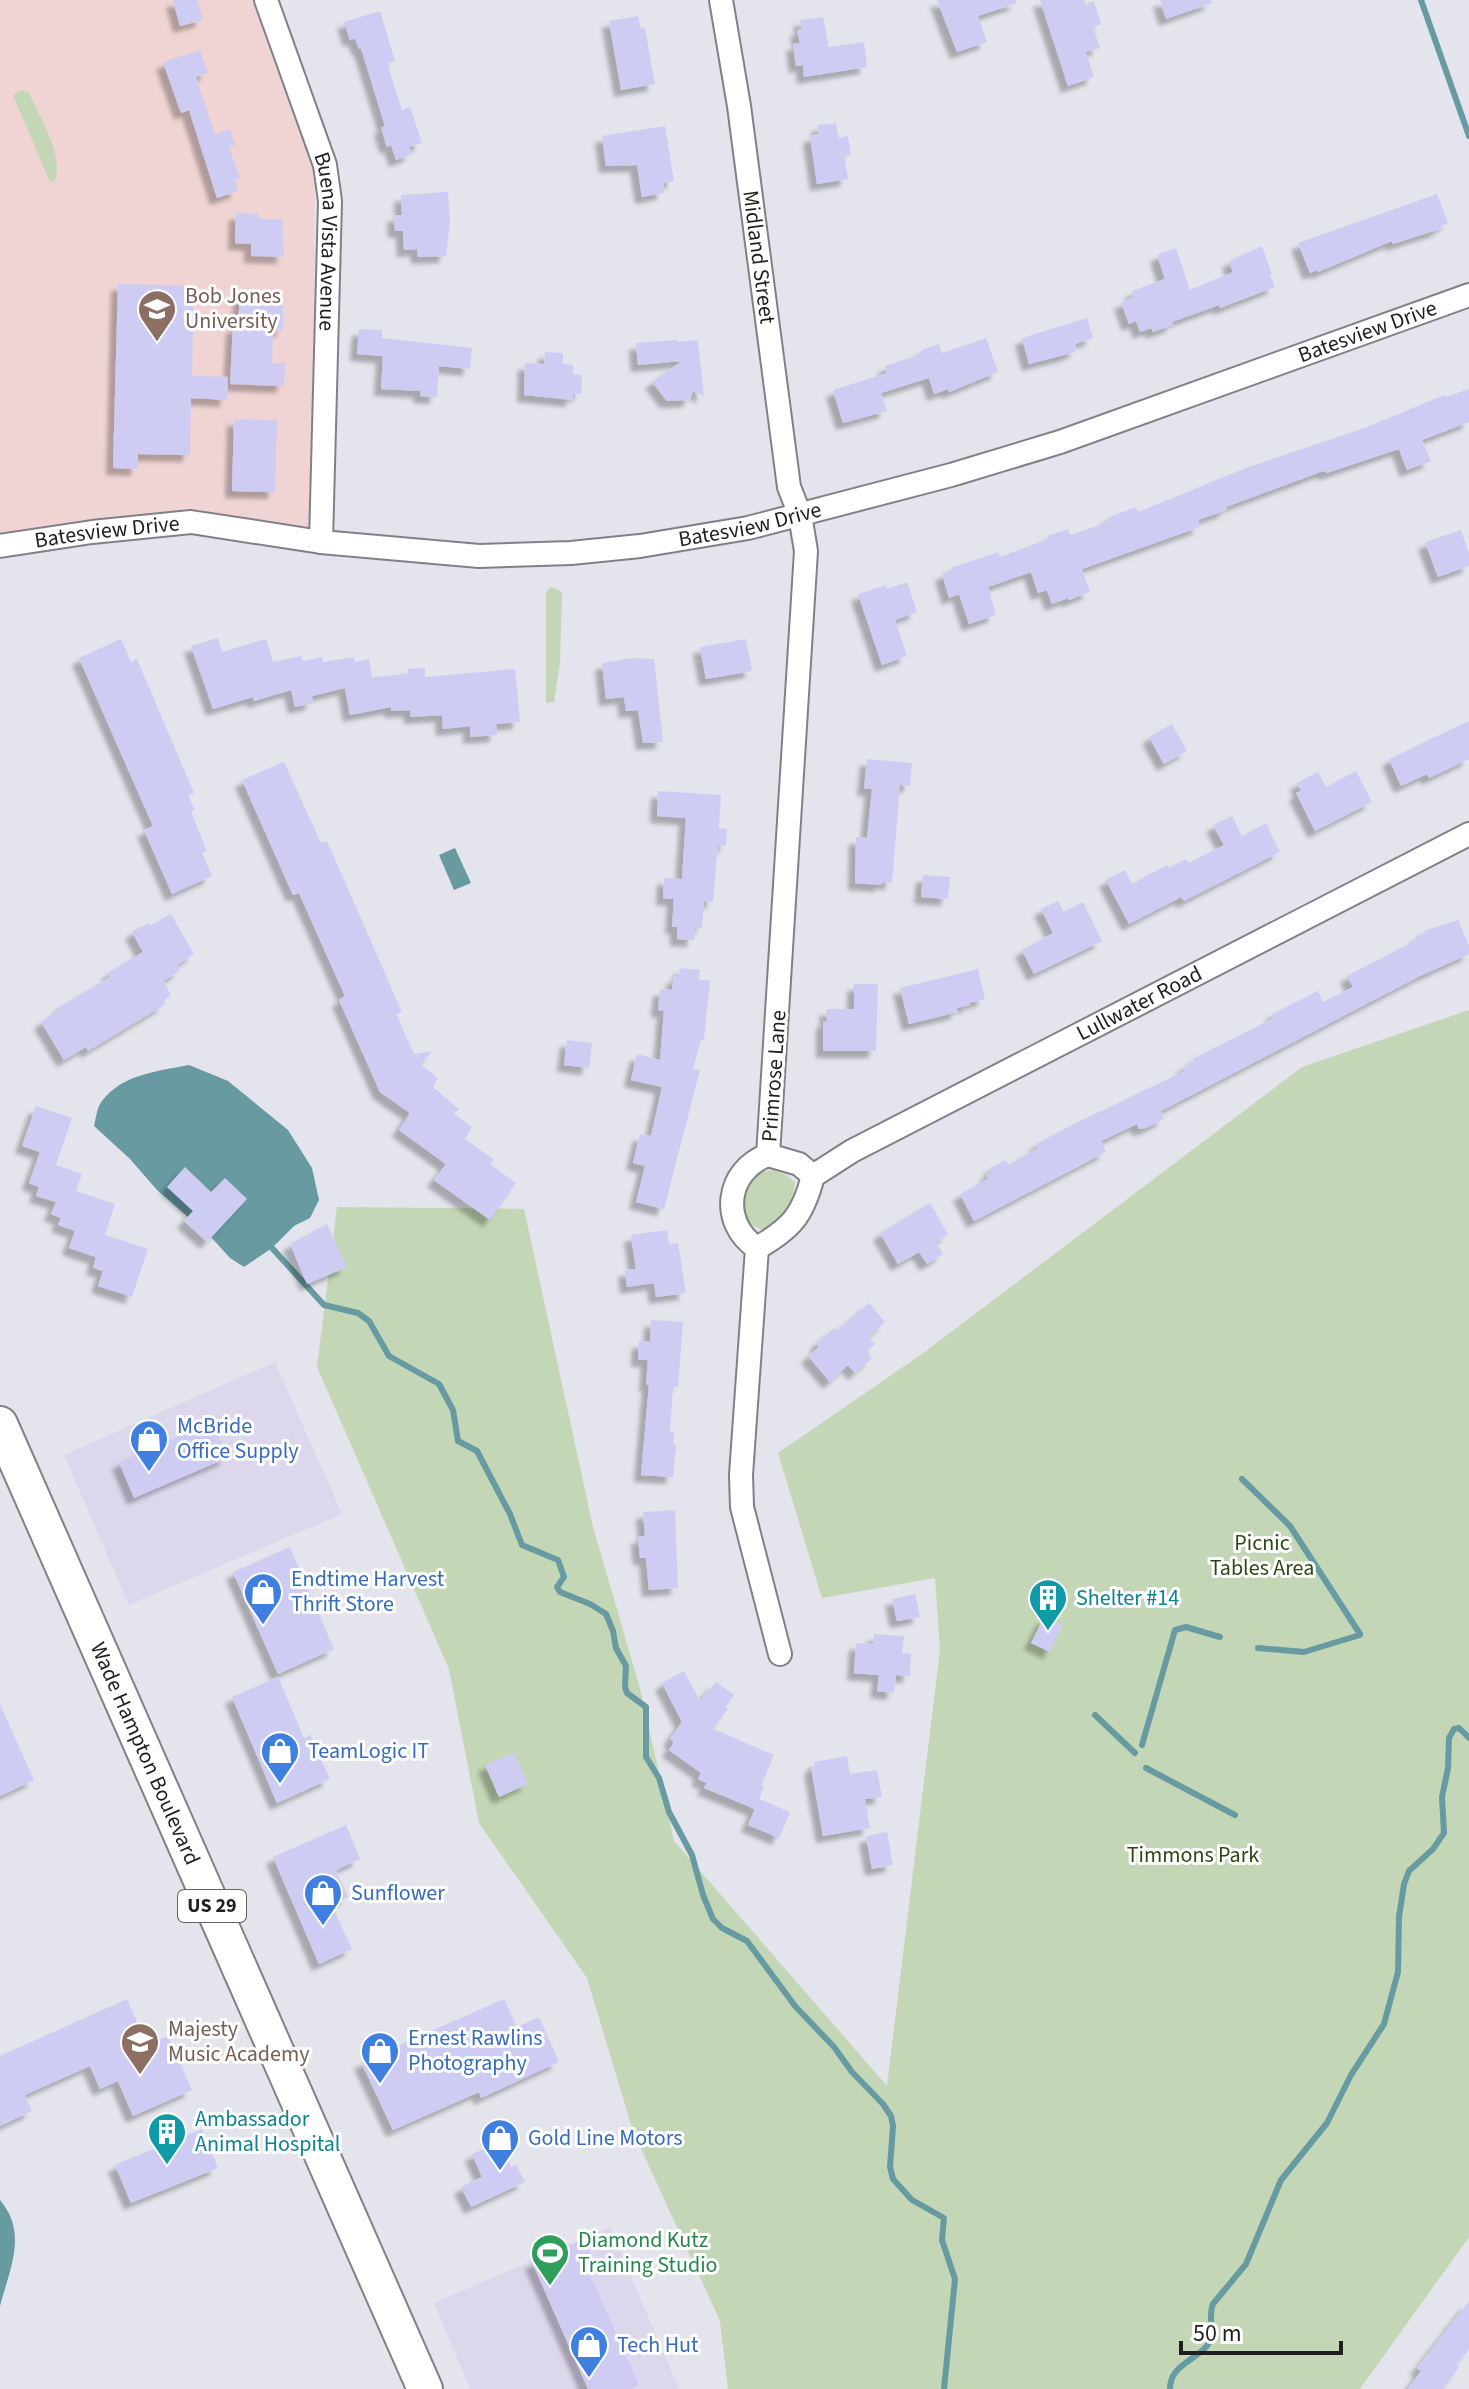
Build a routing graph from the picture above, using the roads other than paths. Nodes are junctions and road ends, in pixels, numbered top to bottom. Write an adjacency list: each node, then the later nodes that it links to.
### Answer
1 (266, 0): 5 (street, Buena Vista Avenue)
2 (721, 0): 4 (street, Midland Street)
3 (1469, 295): 4 (street, Batesview Drive)
4 (800, 515): 5 (street, Batesview Drive); 8 (street, Primrose Lane)
5 (321, 542): 6 (street, Batesview Drive)
6 (0, 546)
7 (1469, 834): 9 (street, Lullwater Road)
8 (768, 1155): 9 (street); 10 (street, Primrose Lane)
9 (813, 1176): 10 (street)
10 (757, 1248): 12 (street)
11 (0, 1424): 13 (main road, Wade Hampton Boulevard / US 29)
12 (780, 1654)
13 (425, 2389)

